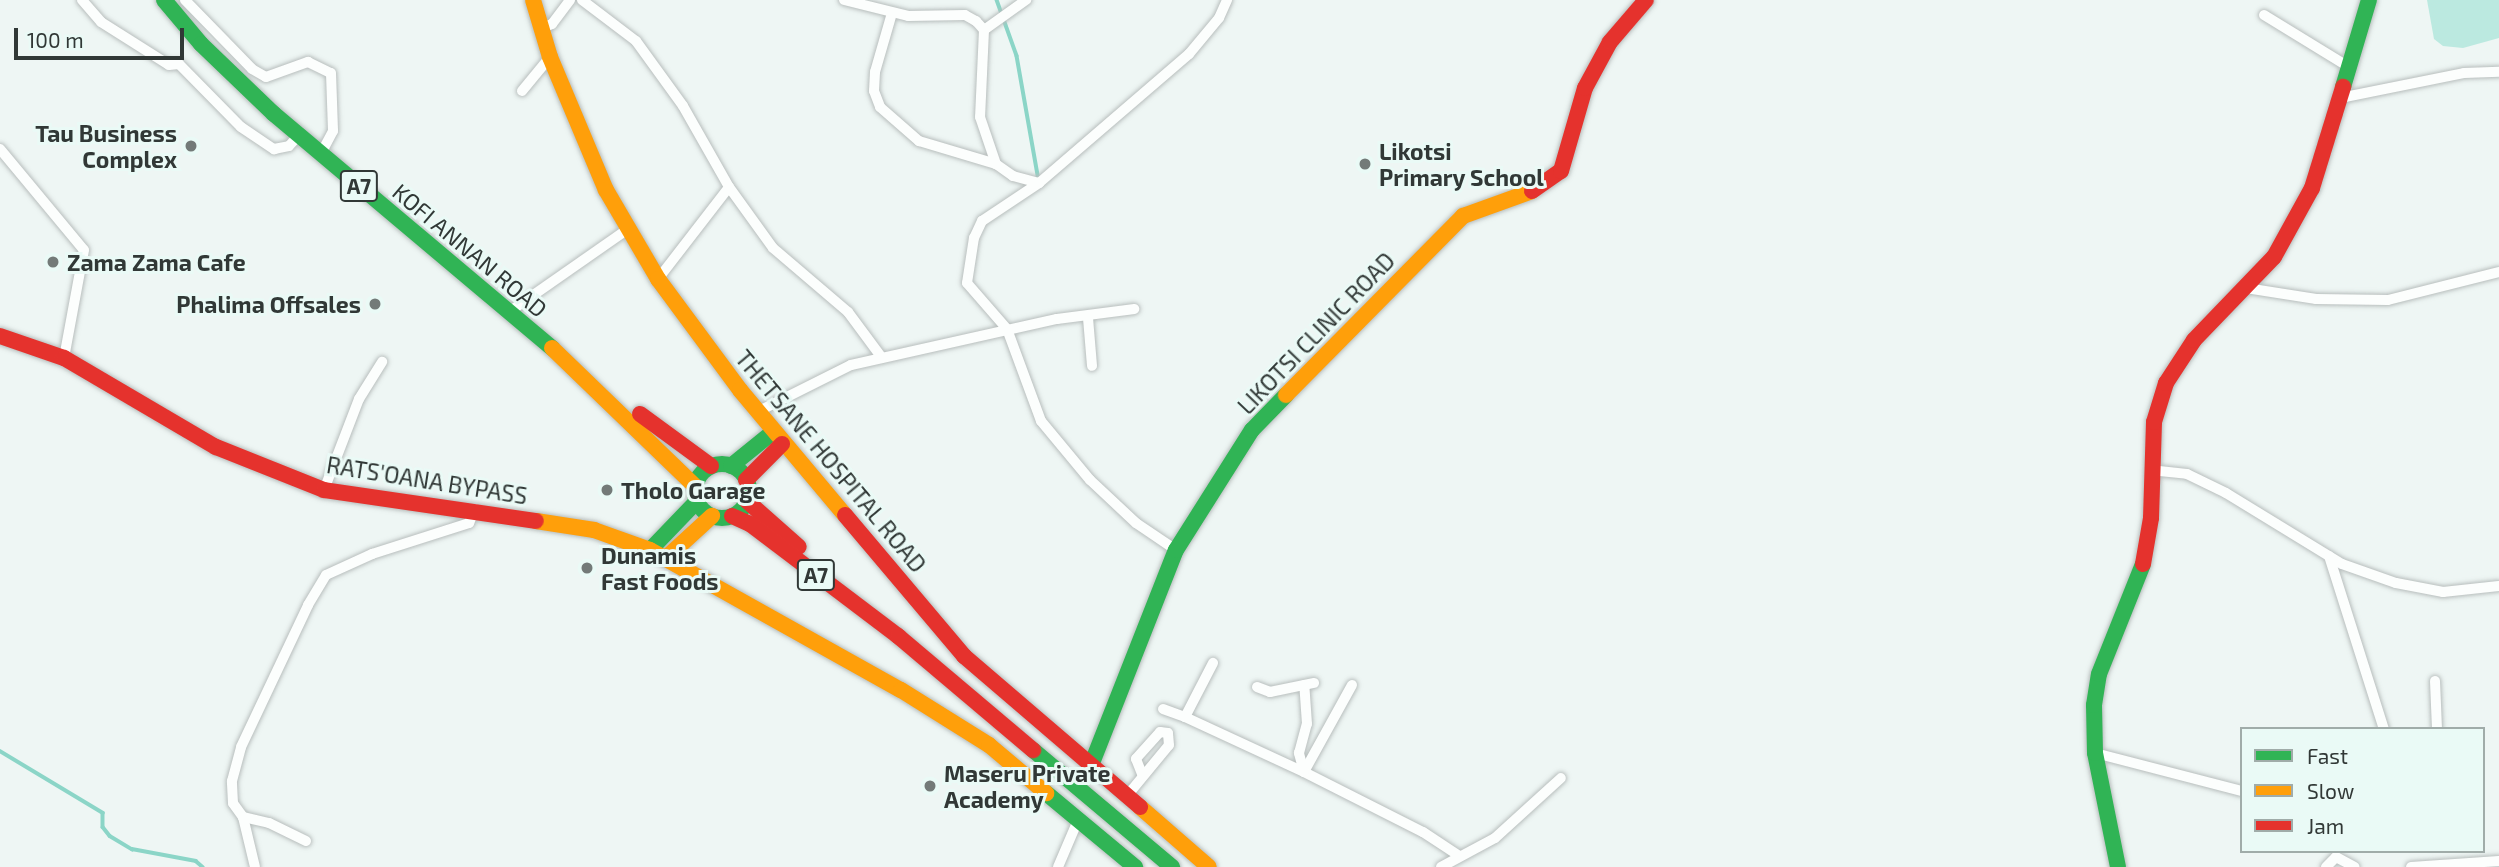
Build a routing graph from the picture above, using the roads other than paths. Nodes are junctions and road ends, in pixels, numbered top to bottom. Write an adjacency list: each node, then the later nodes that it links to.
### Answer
1 (82, 0): 21 (street)
2 (164, 0): 21 (street, KOFI ANNAN ROAD / A7)
3 (185, 0): 23 (street)
4 (533, 0): 14 (street, THETSANE HOSPITAL ROAD)
5 (570, 0): 14 (street)
6 (582, 0): 26 (street)
7 (844, 0): 12 (street)
8 (1026, 0): 15 (street)
9 (1646, 0): 54 (street, LIKOTSI CLINIC ROAD)
10 (2369, 0): 17 (street)
11 (1225, 1): 25 (street)
12 (892, 13): 15 (street); 24 (street)
13 (2264, 15): 17 (street)
14 (542, 28): 16 (street, THETSANE HOSPITAL ROAD)
15 (984, 30): 24 (street)
16 (550, 57): 19 (street); 27 (street, THETSANE HOSPITAL ROAD)
17 (2349, 66): 20 (street)
18 (2499, 72): 20 (street)
19 (522, 91)
20 (2340, 98): 30 (street)
21 (299, 135): 23 (street, KOFI ANNAN ROAD / A7)
22 (0, 149): 36 (street)
23 (321, 154): 32 (street, KOFI ANNAN ROAD / A7)
24 (996, 164): 25 (street)
25 (1039, 184): 34 (street)
26 (729, 187): 29 (street); 37 (street)
27 (628, 229): 29 (street, THETSANE HOSPITAL ROAD); 32 (street)
28 (2499, 272): 30 (street)
29 (657, 279): 41 (street, THETSANE HOSPITAL ROAD)
30 (2246, 288): 45 (street)
31 (1135, 309): 33 (street)
32 (509, 312): 38 (street, KOFI ANNAN ROAD / A7)
33 (1088, 318): 34 (street); 40 (street)
34 (1007, 330): 37 (street); 54 (street)
35 (0, 336): 36 (street, RATS'OANA BYPASS)
36 (64, 358): 47 (street, RATS'OANA BYPASS)
37 (882, 358): 41 (street)
38 (566, 360): 43 (street, KOFI ANNAN ROAD / A7); 48 (street, KOFI ANNAN ROAD / A7)
39 (382, 362): 47 (street)
40 (1092, 366)
41 (757, 412): 42 (street, THETSANE HOSPITAL ROAD)
42 (777, 438): 44 (street); 46 (street); 68 (street, THETSANE HOSPITAL ROAD)
43 (711, 466): 44 (street); 48 (street)
44 (732, 466): 46 (street)
45 (2150, 470): 55 (street); 67 (street)
46 (746, 480): 49 (street)
47 (324, 489): 50 (street, RATS'OANA BYPASS)
48 (696, 493): 51 (street, A7); 53 (street)
49 (747, 501): 52 (street); 58 (street, A7)
50 (475, 509): 53 (street, RATS'OANA BYPASS); 74 (street)
51 (712, 516): 52 (street, A7); 56 (street)
52 (732, 516): 58 (street, A7)
53 (650, 550): 56 (street, RATS'OANA BYPASS)
54 (1176, 550): 68 (street, LIKOTSI CLINIC ROAD)
55 (2329, 556): 57 (street); 65 (street)
56 (665, 559): 75 (street, RATS'OANA BYPASS)
57 (2499, 586)
58 (898, 636): 83 (street, A7)
59 (1213, 663): 64 (street)
60 (2434, 681): 66 (street)
61 (1352, 685): 69 (street)
62 (1257, 687): 69 (street)
63 (1163, 709): 64 (street)
64 (1185, 717): 69 (street)
65 (2383, 727)
66 (2437, 727)
67 (2095, 753): 72 (street); 86 (street)
68 (1090, 768): 73 (street, THETSANE HOSPITAL ROAD)
69 (1304, 772): 78 (street)
70 (1142, 774): 73 (street)
71 (1561, 778): 78 (street)
72 (2240, 790)
73 (1126, 797): 84 (street, THETSANE HOSPITAL ROAD)
74 (243, 817): 76 (street); 80 (street)
75 (1078, 820): 81 (street); 82 (street, RATS'OANA BYPASS)
76 (306, 841)
77 (2338, 854): 87 (street); 88 (street)
78 (1458, 855): 85 (street)
79 (2499, 861): 89 (street)
80 (255, 867)
81 (1058, 867)
82 (1135, 867)
83 (1172, 867)
84 (1209, 867)
85 (1441, 867)
86 (2118, 867)
87 (2326, 867)
88 (2355, 867)
89 (2414, 867)

